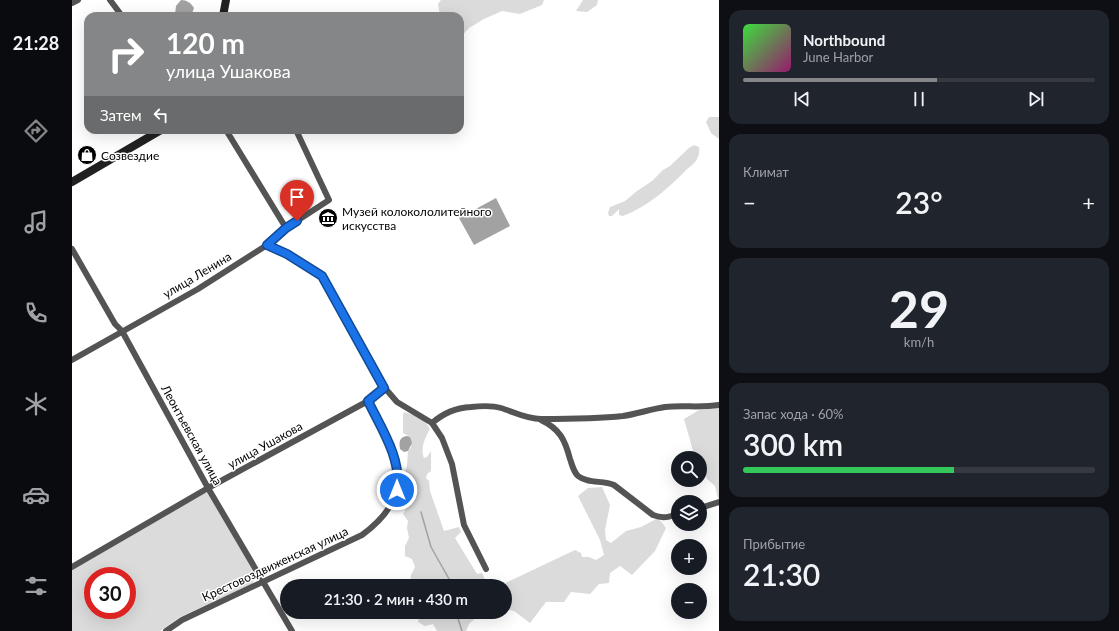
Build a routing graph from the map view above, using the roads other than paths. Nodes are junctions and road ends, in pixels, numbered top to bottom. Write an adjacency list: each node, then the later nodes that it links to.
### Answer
1 (78, 0): 4 (street)
2 (110, 0): 5 (street)
3 (226, 0): 6 (main road)
4 (72, 3)
5 (119, 12)
6 (223, 12)
7 (154, 134): 10 (main road)
8 (228, 134): 11 (street)
9 (298, 134): 11 (street, улица Ленина)
10 (72, 182)
11 (286, 228): 12 (street, улица Ленина)
12 (267, 245): 14 (street, улица Ленина); 16 (street)
13 (72, 249): 14 (street, Леонтьевская улица)
14 (122, 331): 15 (street, улица Ленина); 21 (street, Леонтьевская улица)
15 (72, 360)
16 (384, 388): 17 (street, улица Ушакова); 20 (street)
17 (368, 401): 21 (street, улица Ушакова); 27 (street, Крестовоздвиженская улица)
18 (719, 405): 19 (street)
19 (538, 419): 20 (street); 24 (street)
20 (432, 423): 26 (street)
21 (208, 488): 25 (street, улица Ушакова); 27 (street, Леонтьевская улица)
22 (719, 502): 23 (street)
23 (707, 506)
24 (671, 516)
25 (72, 567)
26 (486, 569)
27 (263, 582): 28 (street, Крестовоздвиженская улица); 29 (street, Леонтьевская улица)
28 (166, 631)
29 (292, 631)

